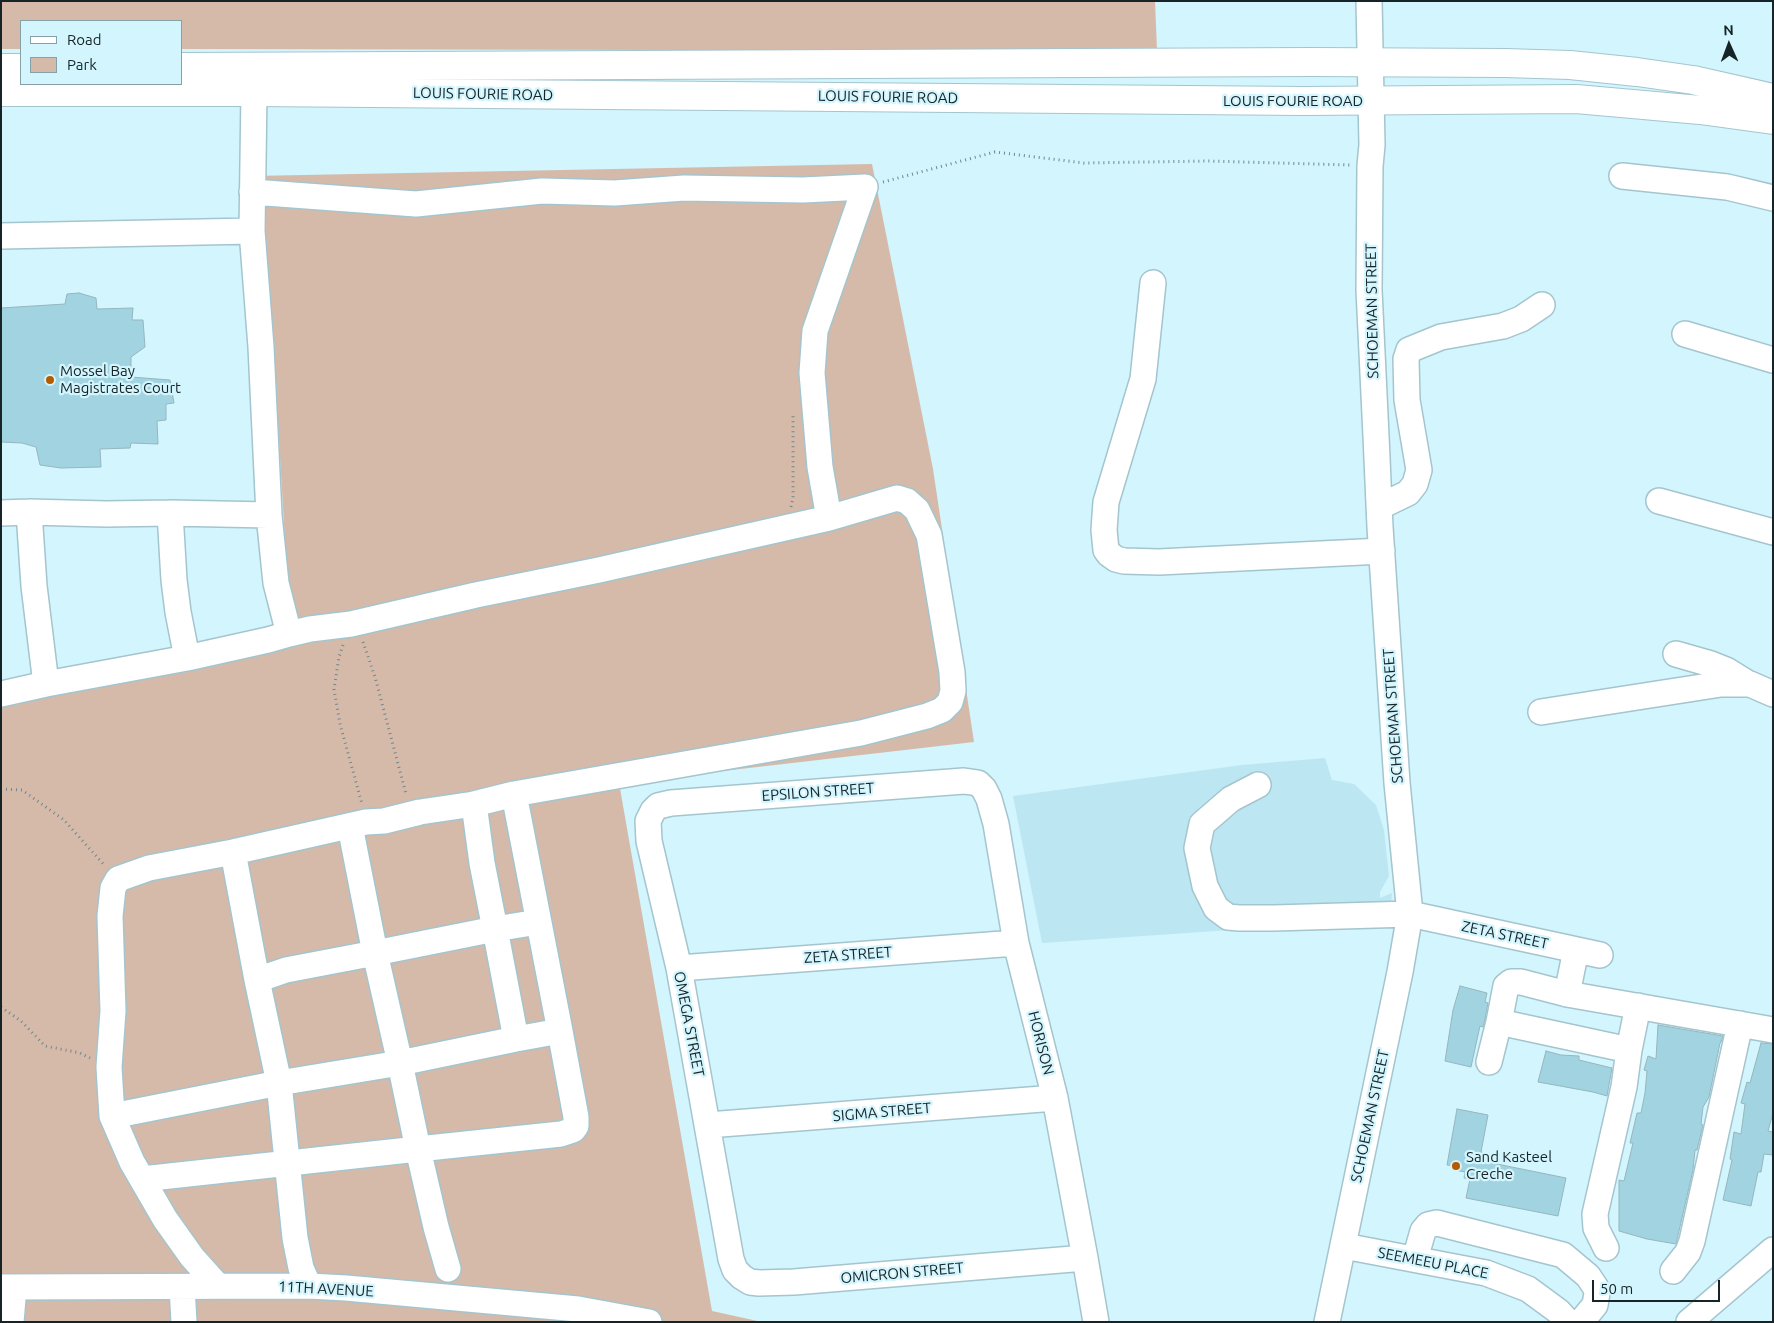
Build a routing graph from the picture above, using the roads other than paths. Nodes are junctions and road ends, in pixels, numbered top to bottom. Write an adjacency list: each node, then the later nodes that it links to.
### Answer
1 (1369, 1): 2 (street, SCHOEMAN STREET)
2 (1370, 62): 6 (main road, LOUIS FOURIE ROAD); 10 (main road, LOUIS FOURIE ROAD); 11 (street, SCHOEMAN STREET)
3 (182, 67): 6 (main road, LOUIS FOURIE ROAD)
4 (1, 68): 5 (main road)
5 (20, 68)
6 (253, 79): 7 (main road, LOUIS FOURIE ROAD); 11 (main road, LOUIS FOURIE ROAD); 14 (street)
7 (182, 83)
8 (137, 85): 9 (main road, LOUIS FOURIE ROAD)
9 (1, 92)
10 (1773, 98)
11 (1370, 101): 12 (main road, LOUIS FOURIE ROAD); 23 (street, SCHOEMAN STREET)
12 (1773, 120)
13 (1622, 176): 15 (street)
14 (252, 192): 16 (street); 28 (street)
15 (1773, 198)
16 (252, 231): 17 (street); 27 (street)
17 (1, 236)
18 (1153, 284): 30 (street)
19 (1542, 306): 23 (street)
20 (1685, 334): 21 (street)
21 (1773, 360)
22 (1659, 501): 29 (street)
23 (1379, 507): 30 (street, SCHOEMAN STREET)
24 (29, 512): 25 (street); 26 (street); 34 (street)
25 (1, 513)
26 (170, 513): 27 (street); 33 (street)
27 (269, 515): 31 (street)
28 (829, 518): 31 (street); 41 (street)
29 (1773, 532)
30 (1382, 551): 46 (street, SCHOEMAN STREET)
31 (289, 634): 33 (street)
32 (1676, 654): 35 (street)
33 (187, 658): 34 (street)
34 (46, 684): 36 (street)
35 (1750, 684): 37 (street); 38 (street)
36 (1, 694)
37 (1773, 694)
38 (1541, 712)
39 (964, 780): 42 (street, EPSILON STREET); 49 (street, HORISON)
40 (1258, 785): 46 (street, ZETA STREET)
41 (514, 794): 43 (street); 47 (street)
42 (671, 803): 51 (street, OMEGA STREET)
43 (474, 804): 44 (street); 48 (street)
44 (358, 824): 45 (street); 50 (street)
45 (233, 852): 52 (street); 65 (street)
46 (1410, 914): 53 (street, ZETA STREET); 70 (street, SCHOEMAN STREET)
47 (538, 922): 48 (street); 58 (street)
48 (495, 929): 50 (street); 59 (street)
49 (1016, 943): 51 (street, ZETA STREET); 64 (street, HORISON)
50 (375, 953): 52 (street); 61 (street)
51 (679, 968): 66 (street, OMEGA STREET)
52 (257, 980): 63 (street)
53 (1567, 994): 54 (street); 55 (street)
54 (1638, 1006): 56 (street); 60 (street)
55 (1499, 1022): 60 (street); 62 (street)
56 (1740, 1024): 57 (street); 77 (street)
57 (1773, 1030)
58 (560, 1031): 59 (street); 67 (street)
59 (516, 1039): 61 (street)
60 (1629, 1050): 71 (street)
61 (400, 1062): 63 (street); 67 (street)
62 (1489, 1062)
63 (279, 1083): 65 (street); 68 (street)
64 (1055, 1098): 66 (street, SIGMA STREET); 73 (street, HORISON)
65 (112, 1116): 69 (street)
66 (708, 1125): 74 (street, OMEGA STREET)
67 (418, 1148): 68 (street); 76 (street)
68 (287, 1164): 69 (street); 79 (street)
69 (142, 1179): 78 (street)
70 (1344, 1246): 75 (street, SEEMEEU PLACE); 87 (street, SCHOEMAN STREET)
71 (1606, 1248)
72 (1773, 1250): 90 (street)
73 (1084, 1258): 74 (street, OMICRON STREET); 86 (street, HORISON)
74 (731, 1259)
75 (1415, 1260): 88 (street, SEEMEEU PLACE); 89 (street)
76 (448, 1269)
77 (1673, 1271)
78 (218, 1286): 79 (street, 11TH AVENUE); 81 (street, 11TH AVENUE)
79 (308, 1286): 82 (street, 11TH AVENUE)
80 (8, 1287): 81 (street, 11TH AVENUE); 83 (street)
81 (182, 1287): 84 (street)
82 (590, 1316): 85 (street, 11TH AVENUE)
83 (11, 1322)
84 (184, 1322)
85 (649, 1322)
86 (1096, 1322)
87 (1327, 1322)
88 (1568, 1322)
89 (1581, 1322)
90 (1689, 1322)

